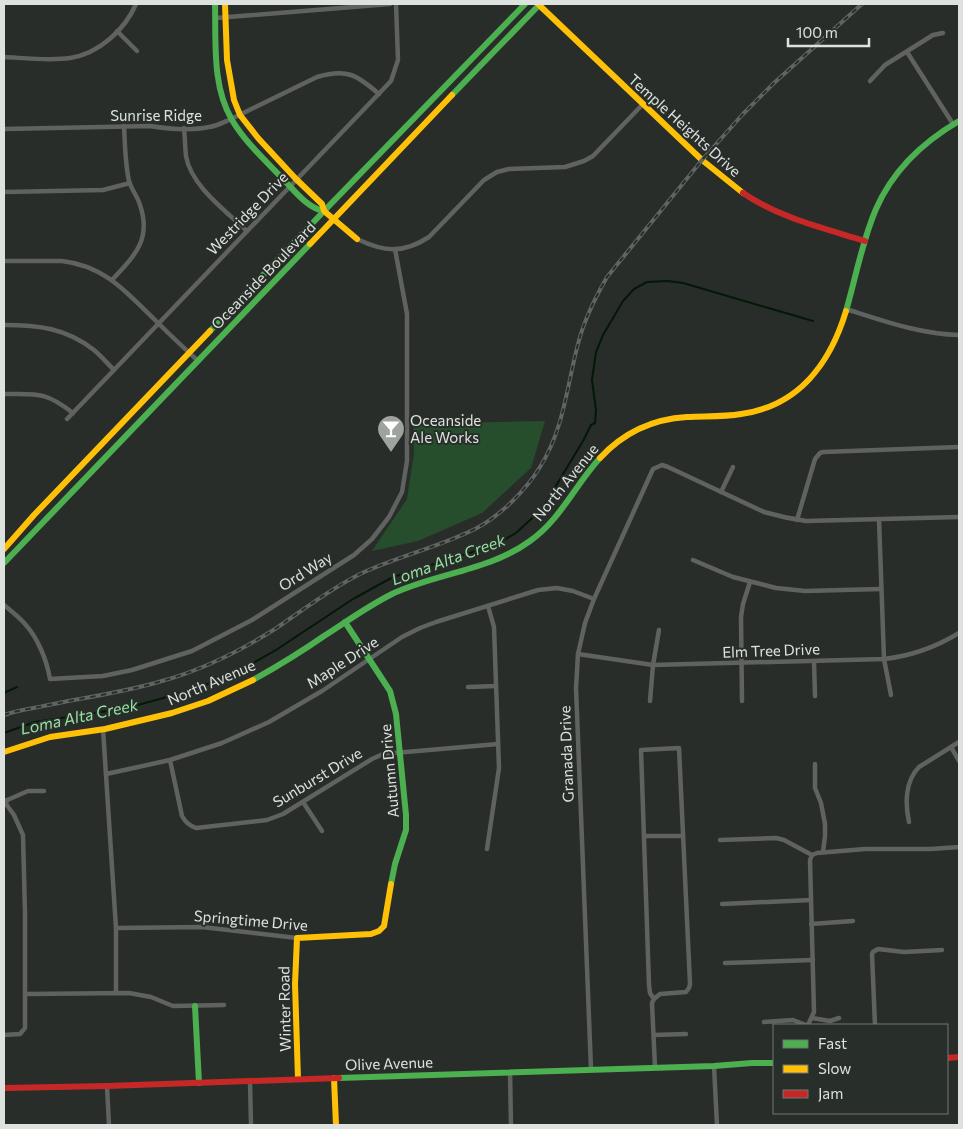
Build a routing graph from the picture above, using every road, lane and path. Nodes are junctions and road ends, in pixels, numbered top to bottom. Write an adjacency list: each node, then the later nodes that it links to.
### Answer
1 (136, 4): 10 (street)
2 (215, 4): 9 (main road)
3 (225, 4): 8 (main road)
4 (390, 4): 8 (street)
5 (396, 4): 16 (street, Westridge Drive)
6 (524, 4): 28 (main road, Oceanside Boulevard)
7 (539, 4): 17 (main road, Temple Heights Drive); 29 (main road, Oceanside Boulevard)
8 (226, 17): 9 (street); 18 (main road)
9 (216, 18): 19 (main road)
10 (117, 31): 12 (street); 14 (street)
11 (943, 34): 13 (street)
12 (136, 51)
13 (907, 52): 15 (street); 20 (street)
14 (4, 57)
15 (870, 81)
16 (379, 94): 18 (street, Sunrise Ridge); 24 (street, Westridge Drive)
17 (643, 104): 32 (main road, Temple Heights Drive); 33 (street)
18 (240, 115): 19 (street, Sunrise Ridge); 24 (main road)
19 (231, 119): 22 (street, Sunrise Ridge); 26 (main road)
20 (956, 122): 32 (main road, North Avenue)
21 (124, 126): 22 (street, Sunrise Ridge); 23 (street, Sunrise Ridge); 25 (street)
22 (184, 128): 30 (street)
23 (4, 129)
24 (296, 179): 26 (street, Westridge Drive); 28 (main road)
25 (130, 184): 27 (street); 35 (street)
26 (290, 186): 28 (main road); 30 (street, Westridge Drive)
27 (4, 192)
28 (324, 211): 29 (main road); 40 (main road, Oceanside Boulevard)
29 (334, 220): 31 (main road); 41 (main road, Oceanside Boulevard)
30 (247, 231): 37 (street, Westridge Drive)
31 (357, 239): 33 (street)
32 (865, 241): 36 (main road, North Avenue)
33 (395, 249): 58 (street, Ord Way)
34 (4, 261): 35 (street)
35 (112, 280): 37 (street)
36 (846, 309): 39 (street); 60 (main road, North Avenue)
37 (158, 323): 40 (street); 42 (street, Westridge Drive)
38 (4, 325): 42 (street)
39 (959, 335)
40 (189, 352): 41 (street); 52 (main road, Oceanside Boulevard)
41 (197, 360): 54 (main road, Oceanside Boulevard)
42 (114, 370): 44 (street, Westridge Drive)
43 (4, 394): 44 (street)
44 (73, 413): 45 (street, Westridge Drive)
45 (67, 419)
46 (959, 447): 51 (street)
47 (733, 467): 48 (street)
48 (721, 492): 51 (street); 57 (street, Granada Drive)
49 (959, 517): 50 (street)
50 (879, 519): 51 (street); 56 (street)
51 (797, 520)
52 (4, 548)
53 (693, 560): 55 (street)
54 (4, 563)
55 (750, 582): 56 (street); 67 (street)
56 (881, 589): 65 (street)
57 (594, 599): 59 (street, Maple Drive); 63 (street, Granada Drive)
58 (4, 605)
59 (488, 606): 64 (street, Maple Drive); 69 (street)
60 (345, 622): 64 (main road, Autumn Drive); 75 (main road, North Avenue)
61 (659, 630): 68 (street)
62 (959, 633): 65 (street, Elm Tree Drive)
63 (578, 654): 68 (street, Elm Tree Drive); 124 (street, Granada Drive)
64 (369, 659): 80 (main road, Autumn Drive); 81 (street, Maple Drive)
65 (884, 659): 66 (street, Elm Tree Drive); 72 (street)
66 (814, 661): 67 (street, Elm Tree Drive); 71 (street)
67 (742, 663): 68 (street, Elm Tree Drive); 74 (street)
68 (652, 664): 73 (street)
69 (496, 686): 70 (street); 77 (street)
70 (468, 687)
71 (815, 696)
72 (891, 696)
73 (650, 701)
74 (742, 701)
75 (103, 729): 79 (main road, North Avenue); 84 (street)
76 (959, 742): 78 (street)
77 (498, 744): 80 (street, Sunburst Drive); 94 (street)
78 (951, 747): 82 (street); 88 (street)
79 (4, 752)
80 (400, 752): 87 (street, Sunburst Drive); 102 (main road, Autumn Drive)
81 (170, 760): 84 (street, Maple Drive); 87 (street, Sunburst Drive)
82 (959, 761)
83 (815, 764): 95 (street)
84 (106, 774): 101 (street)
85 (44, 791): 86 (street)
86 (5, 801): 108 (street)
87 (303, 802): 89 (street)
88 (909, 822)
89 (322, 831)
90 (644, 836): 91 (street); 91 (street); 109 (street)
91 (683, 836): 109 (street)
92 (720, 840): 96 (street)
93 (959, 848): 95 (street)
94 (487, 849)
95 (823, 852): 96 (street)
96 (812, 856): 97 (street)
97 (810, 900): 98 (street); 100 (street)
98 (722, 904)
99 (853, 921): 100 (street)
100 (811, 924): 105 (street)
101 (116, 928): 103 (street, Springtime Drive); 107 (street)
102 (382, 929): 103 (main road, Springtime Drive)
103 (297, 938): 127 (main road, Winter Road)
104 (942, 950): 117 (street)
105 (813, 960): 106 (street); 112 (street)
106 (724, 963)
107 (116, 992): 108 (street); 111 (street)
108 (26, 994): 119 (street)
109 (654, 999): 120 (street)
110 (224, 1005): 111 (street)
111 (195, 1006): 129 (main road)
112 (812, 1018): 113 (street); 116 (street)
113 (838, 1018)
114 (764, 1022): 115 (street)
115 (804, 1024)
116 (808, 1024)
117 (875, 1024)
118 (686, 1034): 120 (street)
119 (4, 1035)
120 (654, 1035): 123 (street)
121 (773, 1062): 122 (main road, Olive Avenue)
122 (714, 1066): 123 (main road, Olive Avenue); 136 (street)
123 (655, 1068): 124 (main road, Olive Avenue)
124 (591, 1069): 125 (main road, Olive Avenue)
125 (510, 1072): 126 (main road, Olive Avenue); 135 (street)
126 (334, 1078): 127 (main road, Olive Avenue); 134 (main road)
127 (298, 1079): 128 (main road, Olive Avenue)
128 (250, 1081): 129 (main road, Olive Avenue); 133 (street)
129 (199, 1083): 130 (main road, Olive Avenue)
130 (107, 1086): 131 (main road, Olive Avenue); 132 (street)
131 (4, 1088)
132 (109, 1125)
133 (251, 1125)
134 (336, 1125)
135 (512, 1125)
136 (717, 1125)

